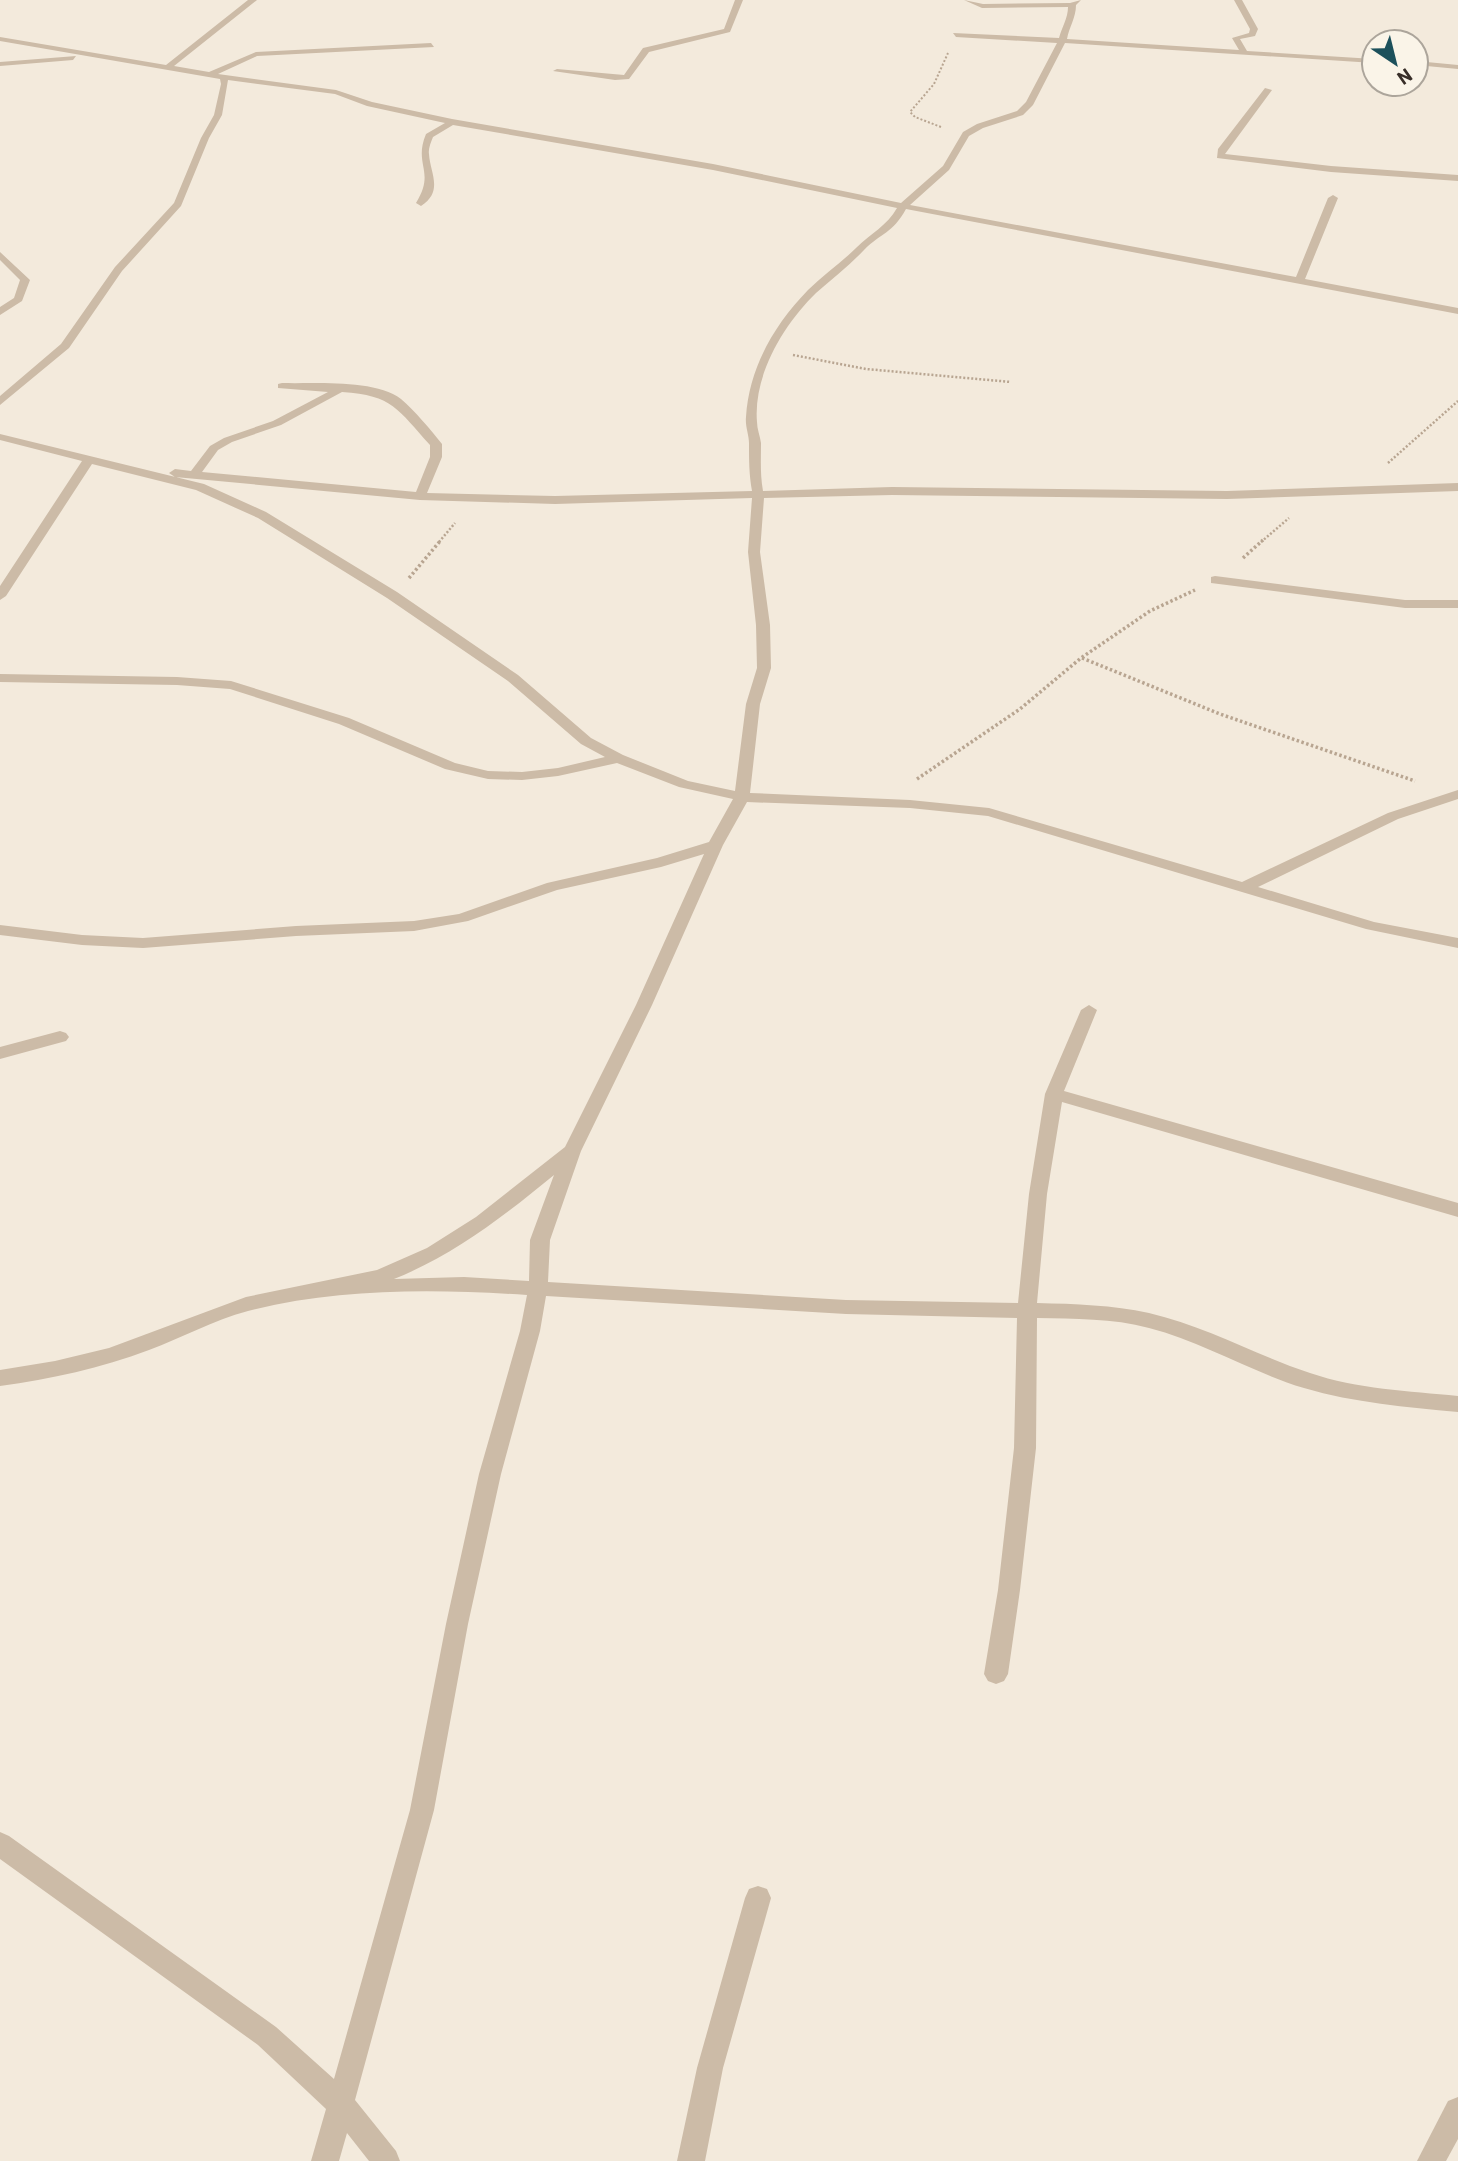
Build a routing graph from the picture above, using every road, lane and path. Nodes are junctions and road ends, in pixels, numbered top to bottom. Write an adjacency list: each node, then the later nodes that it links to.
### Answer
1 (253, 0): 15 (street)
2 (739, 0): 17 (street)
3 (968, 0): 5 (street)
4 (1238, 0): 10 (street)
5 (1075, 2): 8 (street)
6 (956, 35): 8 (street); 22 (path)
7 (0, 39): 11 (street)
8 (1063, 39): 10 (street); 22 (street)
9 (430, 45): 18 (street)
10 (1245, 54): 12 (street)
11 (108, 56): 13 (street); 15 (street)
12 (1360, 60)
13 (0, 64)
14 (1430, 64): 16 (street)
15 (169, 66): 18 (street)
16 (1458, 67)
17 (557, 71)
18 (211, 74): 19 (street)
19 (223, 77): 21 (street); 36 (street)
20 (1268, 90): 23 (street)
21 (452, 122): 25 (street); 26 (street)
22 (965, 134): 26 (street)
23 (1458, 178)
24 (1334, 198): 28 (street)
25 (421, 203)
26 (903, 206): 28 (street); 31 (street)
27 (0, 255): 30 (street)
28 (1299, 282): 29 (street)
29 (1458, 311)
30 (0, 312)
31 (768, 351): 32 (path); 44 (street)
32 (1011, 382)
33 (282, 386): 34 (street)
34 (340, 389): 40 (street); 45 (street)
35 (1458, 401): 42 (path)
36 (0, 402)
37 (0, 437): 38 (street)
38 (88, 461): 39 (street); 49 (street)
39 (136, 471): 40 (street); 48 (street)
40 (195, 473): 45 (street)
41 (1458, 487): 42 (street)
42 (1355, 489): 43 (street)
43 (1312, 490): 44 (street); 47 (path)
44 (758, 494): 46 (street); 55 (street)
45 (420, 496): 46 (street)
46 (476, 498): 48 (path)
47 (1215, 580): 50 (street); 51 (path)
48 (391, 595): 53 (street)
49 (0, 596)
50 (1458, 604)
51 (1081, 658): 54 (path); 56 (path)
52 (0, 678): 53 (street)
53 (618, 758): 55 (street)
54 (1456, 794): 58 (street)
55 (742, 797): 56 (street); 57 (street)
56 (863, 802): 58 (street)
57 (715, 845): 59 (street); 65 (street)
58 (1243, 888): 60 (street)
59 (0, 930)
60 (1458, 943)
61 (1089, 1010): 64 (street)
62 (60, 1037): 63 (street)
63 (0, 1053)
64 (1054, 1094): 66 (street); 69 (street)
65 (572, 1151): 67 (street); 68 (street)
66 (1458, 1210)
67 (339, 1288): 68 (street); 70 (street)
68 (538, 1288): 69 (street); 75 (street)
69 (1027, 1310): 71 (street); 72 (street)
70 (0, 1378)
71 (1458, 1404)
72 (996, 1674)
73 (0, 1844): 75 (street)
74 (758, 1898): 79 (street)
75 (342, 2105): 77 (street); 78 (street)
76 (1458, 2111): 80 (street)
77 (325, 2161)
78 (386, 2161)
79 (691, 2161)
80 (1430, 2161)

